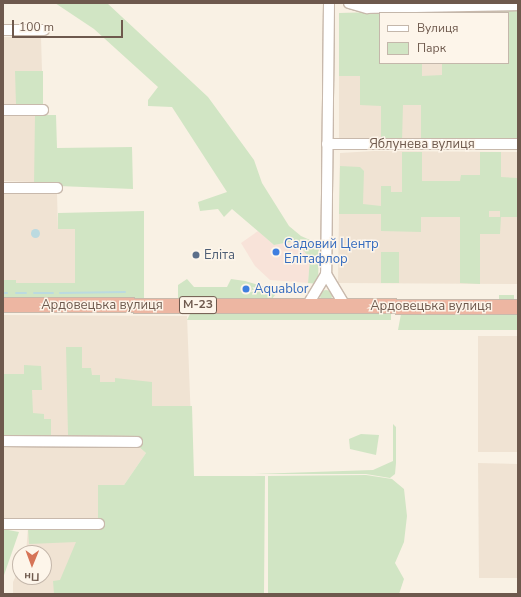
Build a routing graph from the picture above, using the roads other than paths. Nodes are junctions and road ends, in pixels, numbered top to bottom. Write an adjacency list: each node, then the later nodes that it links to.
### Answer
1 (329, 3): 8 (street)
2 (349, 3): 3 (street)
3 (518, 4)
4 (3, 30): 5 (street)
5 (44, 30)
6 (3, 110): 7 (street)
7 (43, 110)
8 (332, 144): 9 (street, Яблунева вулиця); 12 (street)
9 (518, 144)
10 (3, 188): 11 (street)
11 (57, 188)
12 (326, 274): 14 (street); 15 (street)
13 (3, 304): 14 (highway, Ардовецька вулиця / М-23)
14 (307, 306): 15 (highway, Ардовецька вулиця / М-23)
15 (345, 306): 16 (highway, Ардовецька вулиця / М-23)
16 (518, 307)
17 (3, 442): 18 (street)
18 (138, 442)
19 (3, 524): 20 (street)
20 (99, 524)

